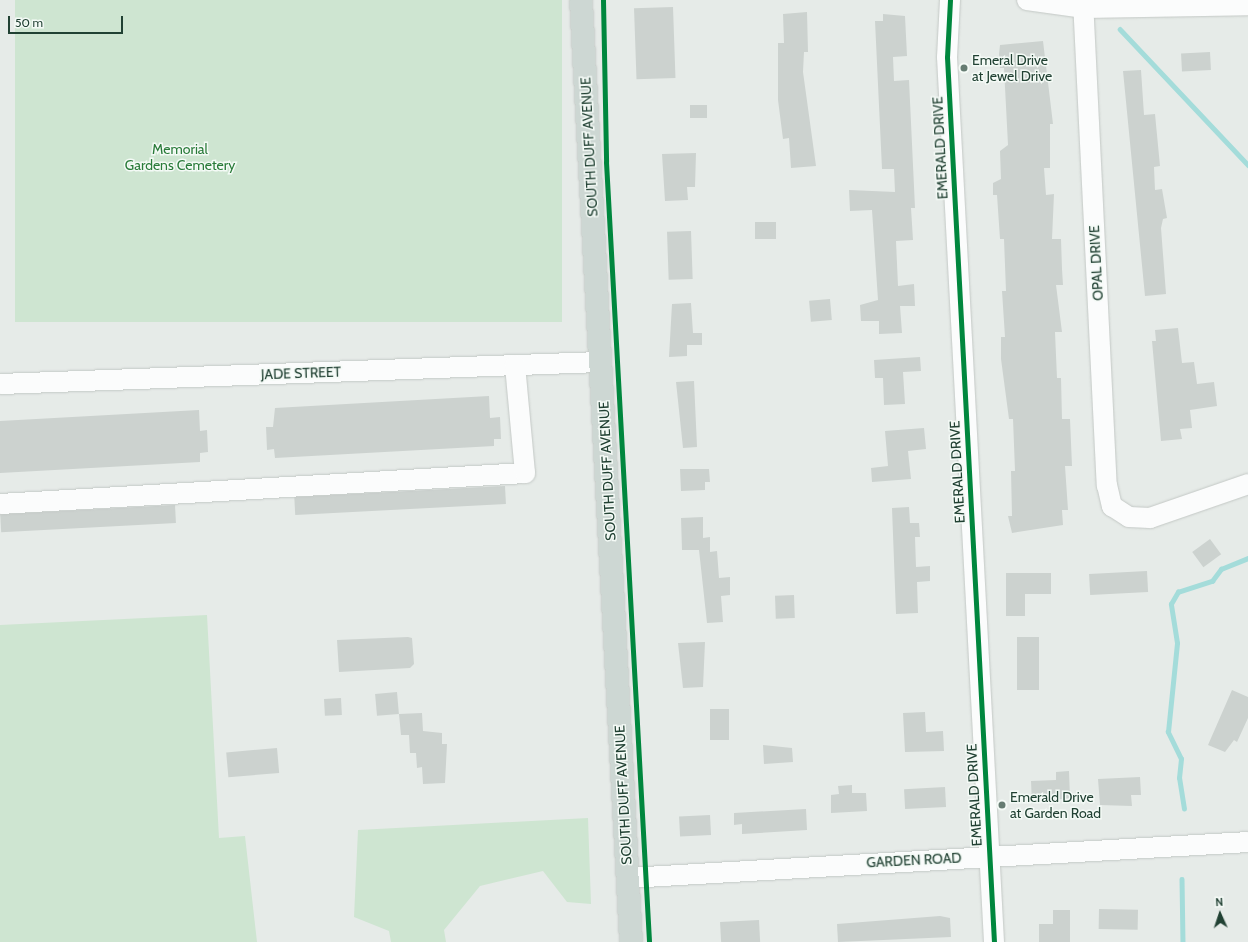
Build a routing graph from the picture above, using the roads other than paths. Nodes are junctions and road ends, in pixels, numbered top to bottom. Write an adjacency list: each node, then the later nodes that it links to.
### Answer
1 (581, 0): 6 (main road, SOUTH DUFF AVENUE)
2 (950, 0): 12 (street, EMERALD DRIVE)
3 (1027, 0): 4 (street)
4 (1083, 4): 5 (street); 9 (street, OPAL DRIVE)
5 (1248, 5)
6 (601, 362): 7 (street, JADE STREET); 13 (main road, SOUTH DUFF AVENUE)
7 (516, 365): 8 (street, JADE STREET); 10 (street)
8 (0, 384)
9 (1248, 484)
10 (0, 504)
11 (1248, 842): 12 (street, GARDEN ROAD)
12 (990, 856): 13 (street, GARDEN ROAD); 15 (street, EMERALD DRIVE)
13 (628, 878): 14 (main road, SOUTH DUFF AVENUE)
14 (631, 942)
15 (994, 942)

